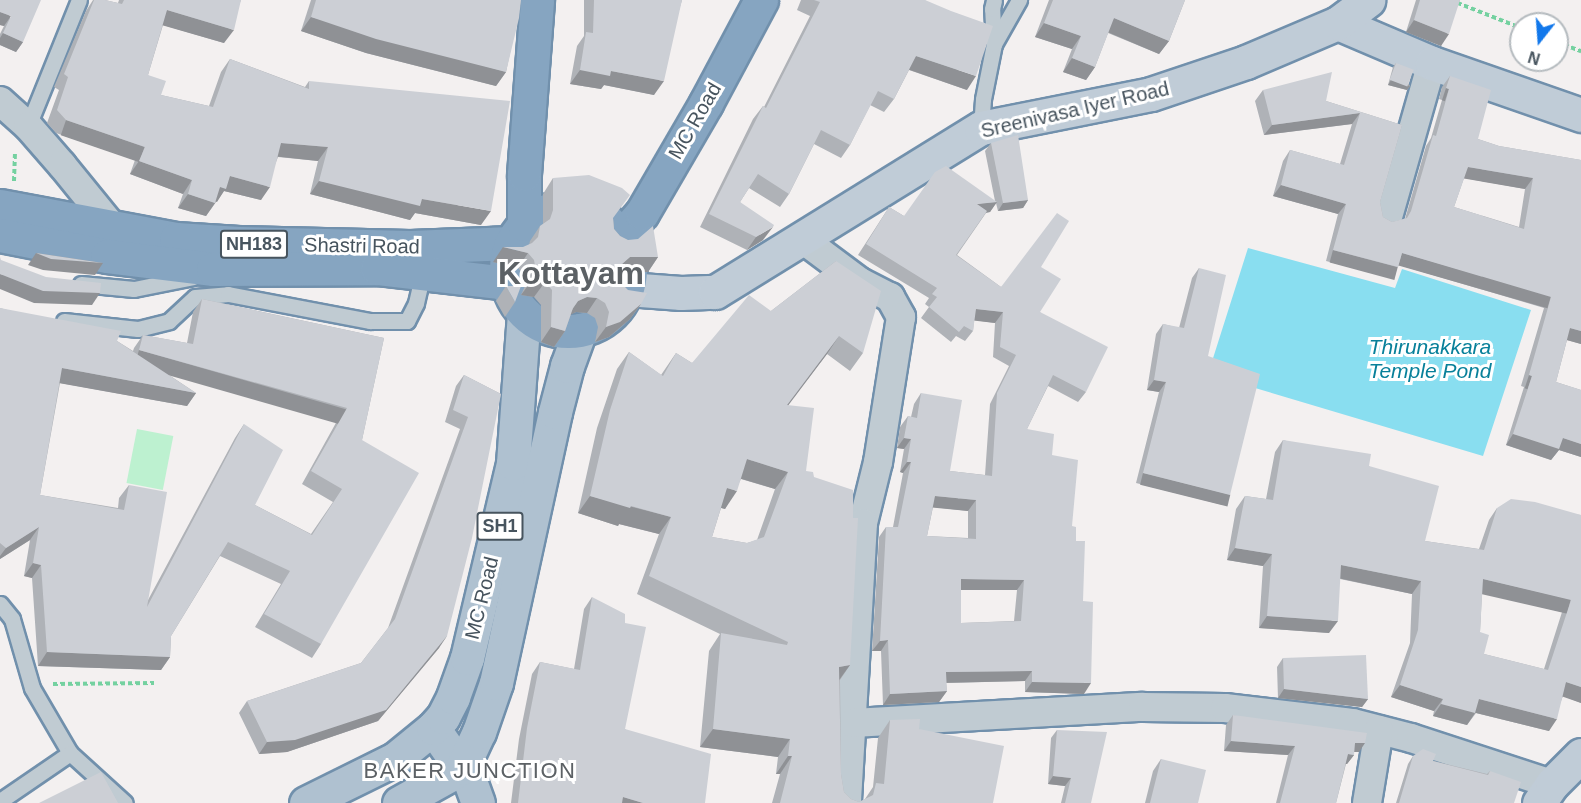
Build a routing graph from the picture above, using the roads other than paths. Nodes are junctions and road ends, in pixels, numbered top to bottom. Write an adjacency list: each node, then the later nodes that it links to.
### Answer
1 (79, 0): 10 (lane)
2 (537, 0): 15 (highway)
3 (761, 0): 16 (highway, MC Road)
4 (994, 0): 8 (lane)
5 (1019, 0): 8 (lane)
6 (1368, 0): 7 (main road, Sreenivasa Iyer Road)
7 (1338, 23): 9 (main road); 12 (main road, Sreenivasa Iyer Road)
8 (994, 44): 12 (lane)
9 (1432, 63): 11 (main road); 14 (street)
10 (15, 114): 18 (street)
11 (1581, 115)
12 (981, 128): 17 (main road, Sreenivasa Iyer Road)
13 (4, 216): 18 (highway, Shastri Road / NH183)
14 (1388, 217)
15 (517, 234): 16 (highway, NH183); 18 (highway, Shastri Road / NH183); 22 (highway)
16 (621, 237): 23 (highway, NH183)
17 (801, 238): 23 (main road, Sreenivasa Iyer Road); 28 (street)
18 (117, 243): 20 (highway, Shastri Road / NH183)
19 (423, 273): 20 (highway, Shastri Road / NH183); 20 (lane); 22 (highway, Shastri Road / NH183)
20 (221, 282): 21 (lane); 25 (lane)
21 (64, 283)
22 (507, 283): 24 (highway)
23 (627, 289): 26 (highway)
24 (524, 313): 26 (highway); 29 (main road, MC Road / SH1)
25 (47, 318)
26 (580, 330): 31 (main road, MC Road / SH1)
27 (0, 604): 32 (lane)
28 (853, 723): 30 (street); 41 (street)
29 (433, 728): 34 (main road); 38 (main road, MC Road / SH1)
30 (1379, 730): 35 (street); 42 (street)
31 (479, 732): 34 (main road, MC Road / SH1); 40 (main road)
32 (70, 753): 36 (lane); 37 (lane)
33 (1581, 755): 35 (main road)
34 (456, 771): 39 (main road); 40 (main road)
35 (1546, 793)
36 (0, 801)
37 (125, 803)
38 (306, 803)
39 (399, 803)
40 (478, 803)
41 (847, 803)
42 (1367, 803)

